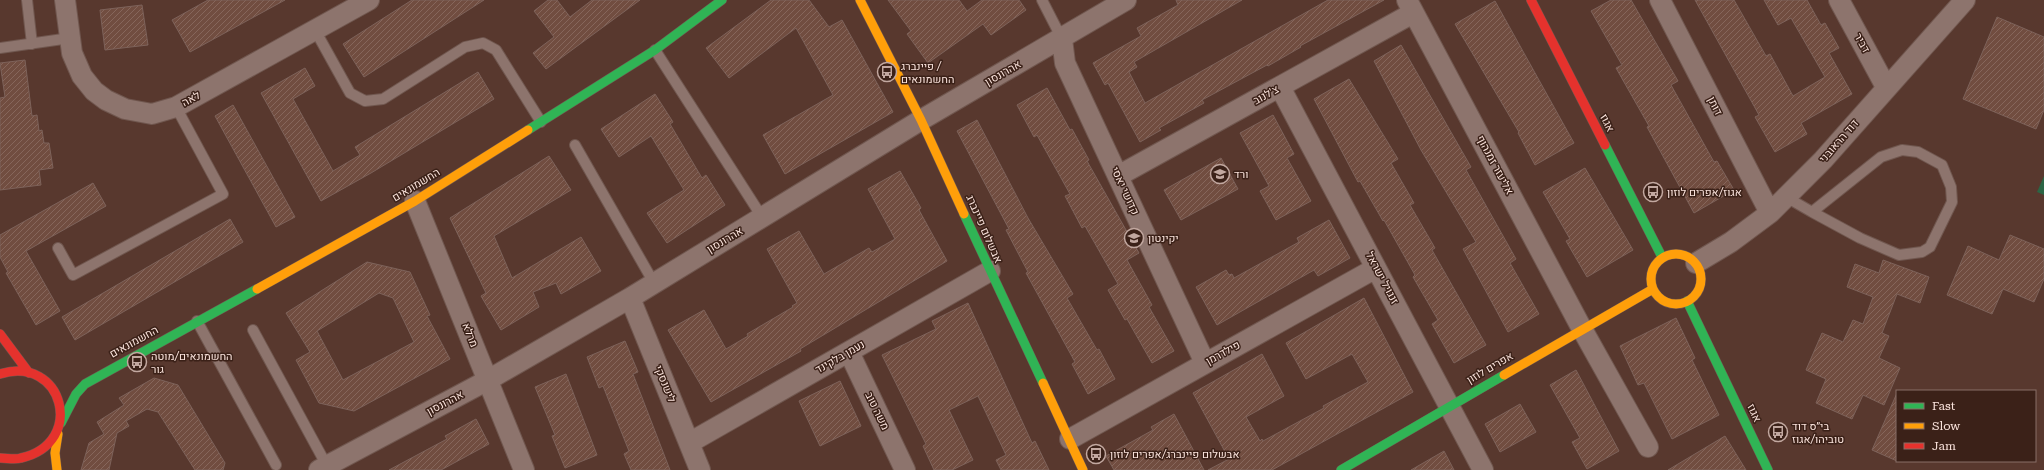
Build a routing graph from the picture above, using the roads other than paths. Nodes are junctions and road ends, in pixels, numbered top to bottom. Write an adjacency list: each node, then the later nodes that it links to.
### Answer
1 (27, 0): 17 (lane)
2 (65, 0): 15 (street, לאה)
3 (368, 0): 12 (street, לאה)
4 (722, 0): 19 (street, החשמונאים)
5 (860, 0): 23 (street, אבשלום פיינברג)
6 (1042, 0): 16 (lane)
7 (1126, 0): 16 (street, אהרונסון)
8 (1531, 0): 33 (street, אגוז)
9 (1660, 0): 30 (street, דותן)
10 (1839, 0): 21 (street, דביר)
11 (1965, 0): 21 (street, דוד הראובני)
12 (349, 6): 14 (street, לאה)
13 (1410, 6): 20 (street, צ'לנוב); 42 (street, אליעזר זמנהוף)
14 (315, 30): 22 (street, לאה); 24 (lane)
15 (70, 38): 17 (lane); 22 (street, לאה)
16 (1062, 38): 23 (street, אהרונסון); 26 (street, קדושי יאסי)
17 (32, 44): 18 (lane)
18 (0, 48)
19 (655, 50): 24 (street, החשמונאים); 31 (lane)
20 (1280, 87): 26 (street, צ'לנוב); 35 (street, זנגויל ישראל)
21 (1886, 87): 27 (street, דוד הראובני)
22 (176, 107): 32 (lane)
23 (922, 120): 31 (street, אהרונסון); 36 (street, אבשלום פיינברג)
24 (541, 122): 28 (street, החשמונאים)
25 (575, 144): 37 (lane)
26 (1118, 176): 46 (street, קדושי יאסי)
27 (1786, 197): 29 (lane); 30 (street, דוד הראובני)
28 (415, 201): 41 (street, החשמונאים); 52 (street, מרלא)
29 (1812, 212): 29 (lane)
30 (1770, 213): 34 (street, דוד הראובני)
31 (762, 217): 37 (street, אהרונסון)
32 (58, 248)
33 (1662, 258): 34 (street); 38 (street)
34 (1696, 263): 40 (street)
35 (1376, 268): 46 (street, פילדרמן); 54 (street, זנגויל ישראל)
36 (990, 271): 45 (street, נעמן בלקינד); 57 (street, אבשלום פיינברג)
37 (654, 283): 39 (street, אהרונסון)
38 (1653, 289): 40 (street); 42 (street, אפרים לוזון)
39 (630, 298): 52 (street, אהרונסון); 58 (street, לישנסקי)
40 (1687, 301): 71 (street, אגוז)
41 (197, 321): 47 (street, החשמונאים); 61 (lane)
42 (1582, 329): 54 (street, אפרים לוזון); 59 (street, אליעזר זמנהוף)
43 (253, 330): 62 (lane)
44 (0, 334): 48 (street)
45 (849, 352): 58 (street, נעמן בלקינד); 67 (street, משה טוב)
46 (1205, 363): 57 (street, פילדרמן)
47 (110, 369): 51 (street, החשמונאים); 55 (street, החשמונאים)
48 (29, 373): 49 (street); 50 (street)
49 (0, 374)
50 (40, 377): 53 (street); 55 (street)
51 (78, 380)
52 (488, 380): 62 (street, אהרונסון); 65 (street, מרלא)
53 (61, 382)
54 (1449, 406): 69 (street, אפרים לוזון); 70 (street, זנגויל ישראל)
55 (61, 423): 56 (street)
56 (58, 434): 60 (street); 64 (street)
57 (1070, 439): 68 (street, אבשלום פיינברג)
58 (689, 443): 66 (street, לישנסקי)
59 (1648, 447)
60 (0, 459): 63 (street)
61 (276, 465)
62 (323, 468)
63 (13, 469)
64 (57, 470)
65 (524, 470)
66 (700, 470)
67 (905, 470)
68 (1083, 470)
69 (1341, 470)
70 (1483, 470)
71 (1768, 470)

